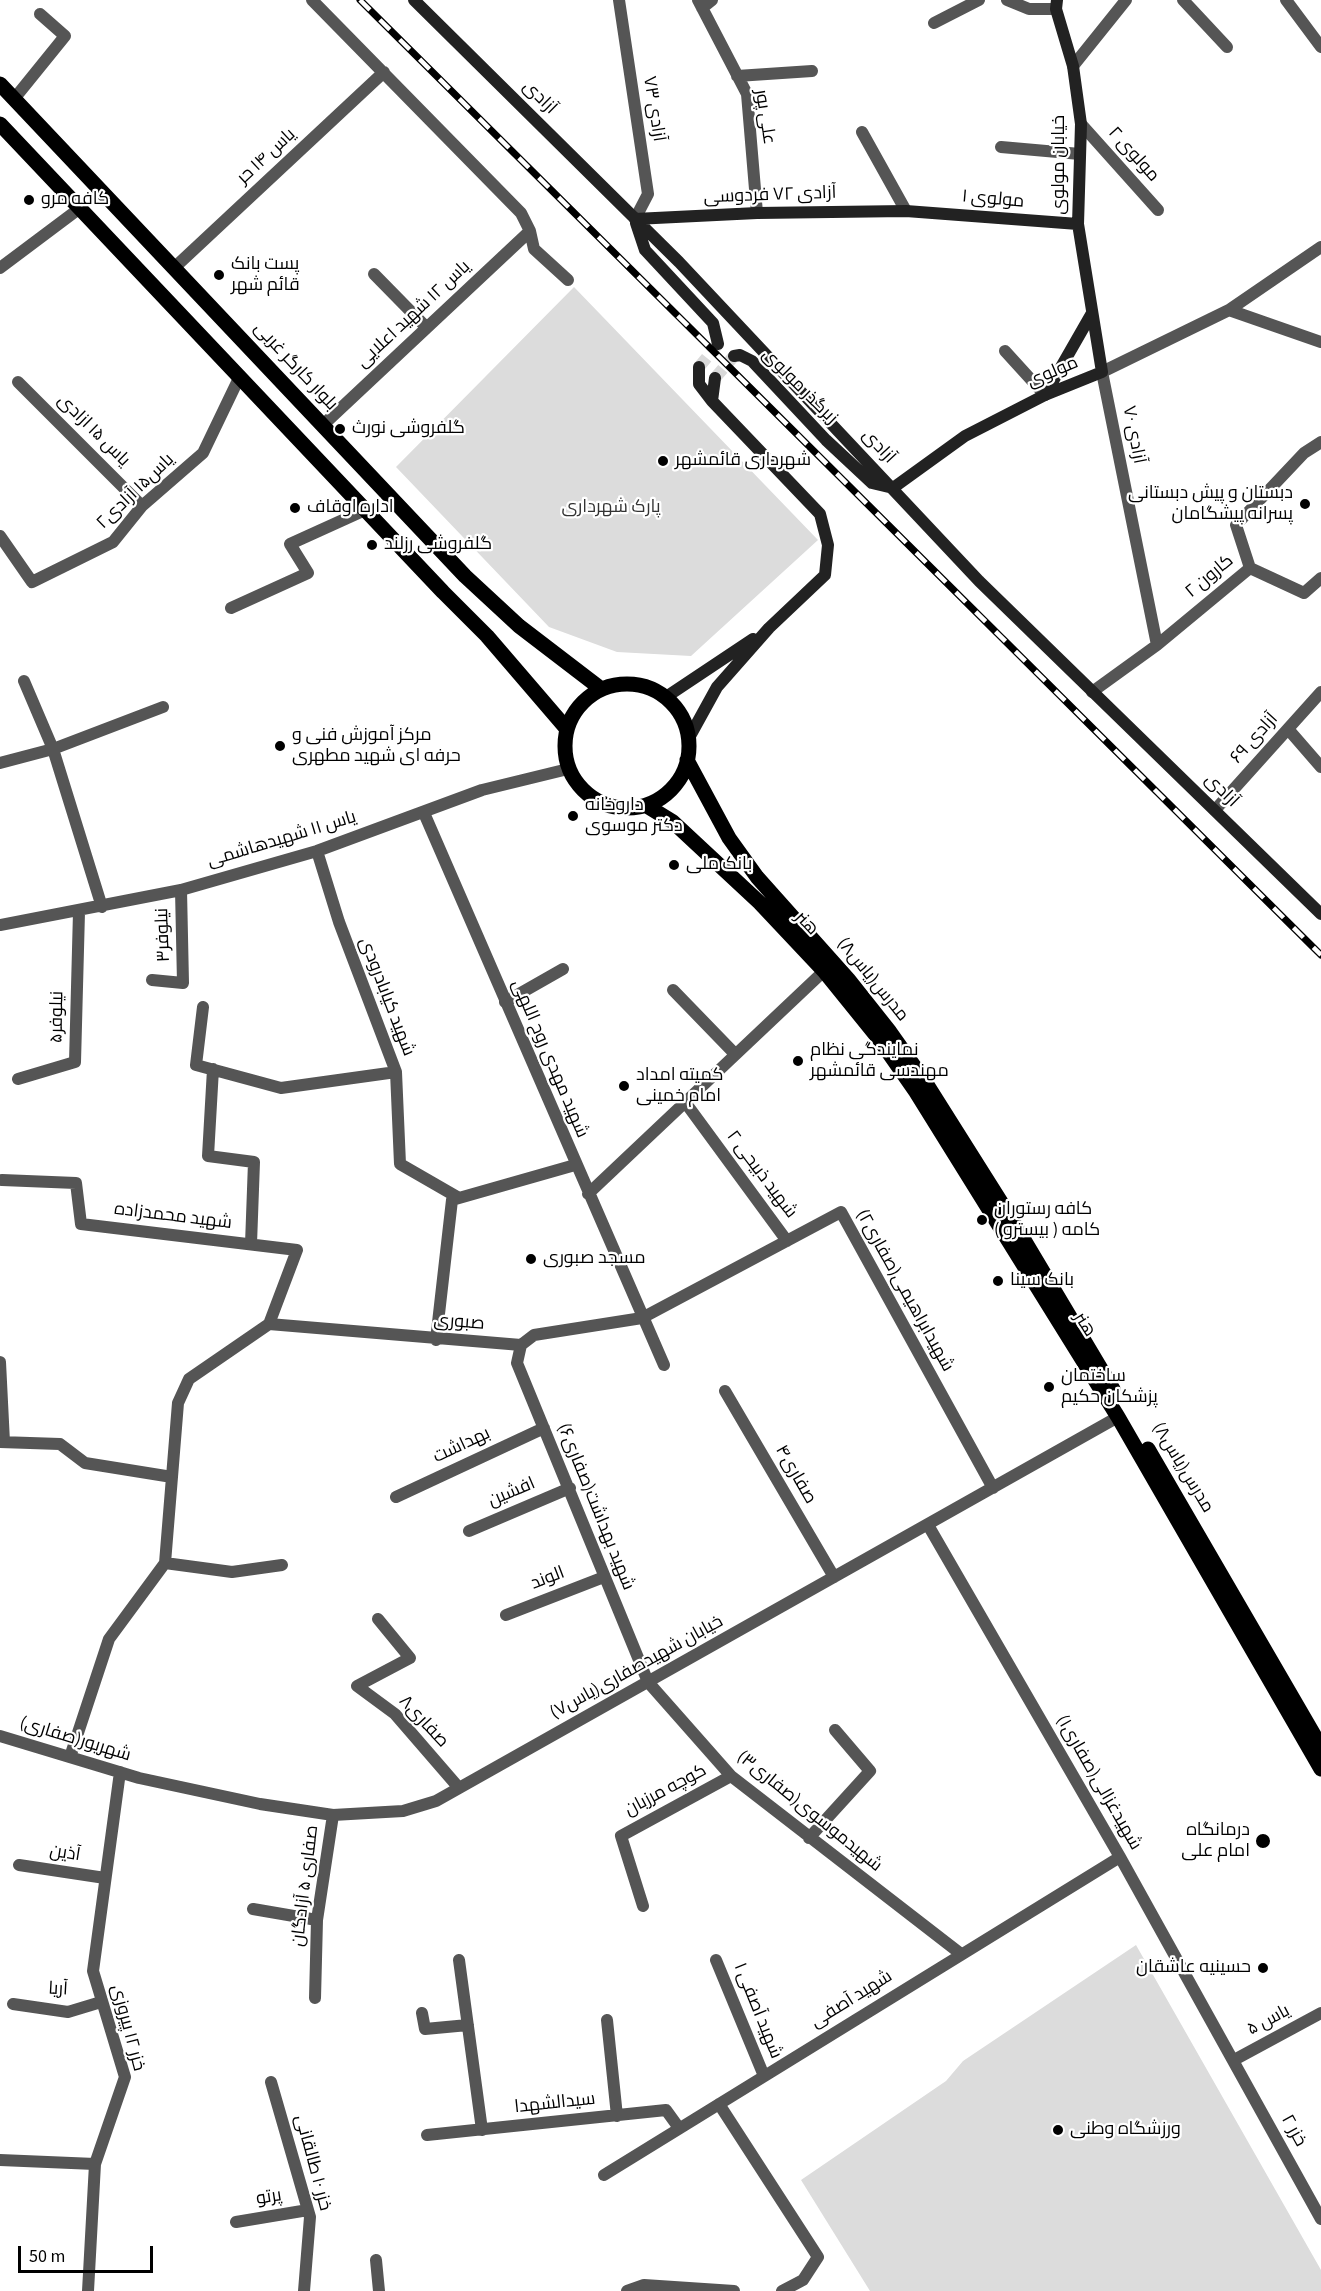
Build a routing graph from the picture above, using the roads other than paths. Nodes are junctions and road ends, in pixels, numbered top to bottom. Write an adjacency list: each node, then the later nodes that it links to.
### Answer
1 (312, 0): 17 (street)
2 (414, 0): 30 (street, آزادی)
3 (619, 0): 30 (street, آزادی ۷۳)
4 (979, 0): 12 (street)
5 (1007, 0): 10 (street)
6 (1126, 0): 15 (street)
7 (1182, 0): 13 (street)
8 (1286, 0): 14 (street)
9 (704, 3): 18 (street, علی پور)
10 (1056, 5): 15 (street, خیابان مولوی)
11 (40, 14): 20 (street)
12 (934, 23)
13 (1227, 47)
14 (1321, 47)
15 (1073, 66): 22 (street, خیابان مولوی)
16 (812, 71): 18 (street)
17 (384, 72): 32 (street); 35 (street, یاس ۱۴ حر)
18 (737, 76): 29 (street, علی پور)
19 (0, 84): 20 (main road, بلوار کارگر غربی)
20 (14, 99): 35 (main road, بلوار کارگر غربی)
21 (0, 124): 26 (main road)
22 (1081, 124): 25 (street, خیابان مولوی); 27 (street, مولوی ۲)
23 (862, 132): 28 (street)
24 (1001, 147): 25 (street)
25 (1080, 154): 31 (street, خیابان مولوی)
26 (80, 208): 34 (street); 47 (main road)
27 (1158, 210)
28 (906, 211): 29 (street, آزادی ۷۲ فردوسی); 31 (street, مولوی ۱)
29 (757, 213): 30 (street, آزادی ۷۲ فردوسی)
30 (635, 219): 42 (street); 54 (street, آزادی)
31 (1078, 224): 39 (street, مولوی)
32 (530, 231): 37 (street); 40 (street, یاس ۱۲ شهید اعلایی)
33 (1321, 247): 38 (street)
34 (0, 268)
35 (174, 268): 52 (main road, بلوار کارگر غربی)
36 (374, 274): 40 (street)
37 (568, 280)
38 (1229, 310): 41 (street); 46 (street)
39 (1092, 313): 46 (street, مولوی); 50 (street)
40 (426, 327): 52 (street, یاس ۱۲ شهید اعلایی)
41 (1321, 342)
42 (718, 344)
43 (1005, 351): 50 (street)
44 (734, 356): 54 (street, زیرگذر مولوی)
45 (699, 367): 51 (street)
46 (1102, 372): 50 (street, مولوی); 63 (street, آزادی ۷۰)
47 (240, 376): 56 (street, یاس۱۵ آزادی۲); 57 (main road)
48 (715, 378): 51 (street)
49 (18, 382): 56 (street, یاس ۱۵ ازادی)
50 (1044, 395): 54 (street, مولوی)
51 (712, 402): 62 (street)
52 (323, 425): 55 (main road, بلوار کارگر غربی)
53 (1321, 442): 59 (street, کارون ۲)
54 (893, 488): 66 (street, آزادی)
55 (385, 491): 57 (main road); 65 (main road, بلوار کارگر غربی)
56 (142, 506): 58 (street, یاس۱۵ آزادی۲)
57 (365, 510): 61 (street); 70 (main road)
58 (0, 536)
59 (1250, 568): 60 (street); 63 (street, کارون ۲)
60 (1321, 578)
61 (231, 608)
62 (769, 628): 68 (street); 72 (street)
63 (1157, 645): 66 (street, کارون ۲)
64 (24, 681): 73 (street)
65 (600, 688): 68 (main road); 70 (main road)
66 (1092, 692): 79 (street, آزادی)
67 (1321, 692): 71 (street, آزادی ۶۹)
68 (666, 697): 72 (main road)
69 (163, 707): 73 (street)
70 (566, 728): 77 (main road)
71 (1288, 729): 76 (street); 79 (street, آزادی ۶۹)
72 (690, 736): 74 (main road)
73 (53, 749): 75 (street); 83 (street)
74 (687, 760): 78 (main road); 130 (main road, مدرس(یاس۸))
75 (0, 763)
76 (1321, 767)
77 (568, 769): 78 (main road); 80 (street, یاس ۱۱ شهیدهاشمی)
78 (647, 806): 88 (main road, هنر)
79 (1215, 810): 85 (street, آزادی)
80 (424, 813): 81 (street, یاس ۱۱ شهیدهاشمی); 91 (street, شهید مهدی روح اللهی)
81 (316, 851): 82 (street, یاس ۱۱ شهیدهاشمی); 95 (street, شهید کیابادرودی)
82 (181, 890): 83 (street, یاس ۱۱ شهیدهاشمی); 89 (street, نیلوفر۳)
83 (102, 907): 84 (street, یاس ۱۱ شهیدهاشمی)
84 (79, 912): 86 (street, یاس ۱۱ شهیدهاشمی); 96 (street, نیلوفر۵)
85 (1321, 914)
86 (0, 926)
87 (563, 969): 91 (street)
88 (824, 971): 93 (street); 112 (main road, هنر)
89 (152, 980)
90 (673, 990): 93 (street)
91 (505, 1002): 98 (street, شهید مهدی روح اللهی)
92 (203, 1008): 94 (street)
93 (735, 1054): 97 (street)
94 (213, 1070): 95 (street); 103 (street)
95 (396, 1072): 101 (street, شهید کیابادرودی)
96 (18, 1079)
97 (685, 1102): 100 (street); 102 (street, شهید ذبیحی ۲)
98 (575, 1165): 100 (street, شهید مهدی روح اللهی); 101 (street)
99 (2, 1180): 103 (street, شهید محمدزاده)
100 (588, 1194): 104 (street, شهید مهدی روح اللهی)
101 (459, 1198): 106 (street)
102 (787, 1241): 104 (street, شهیدابراهیمی(صفاری۲)); 117 (street, شهیدابراهیمی(صفاری۲))
103 (251, 1244): 105 (street, شهید محمدزاده)
104 (642, 1318): 107 (street, صبوری); 109 (street, شهید مهدی روح اللهی)
105 (269, 1324): 106 (street, صبوری); 115 (street)
106 (436, 1340): 107 (street, صبوری)
107 (521, 1345): 113 (street, شهید بهداشت(صفاری۶))
108 (0, 1362): 110 (street)
109 (664, 1365)
110 (1, 1382): 114 (street)
111 (724, 1391): 124 (street, صفاری۴)
112 (1118, 1417): 117 (street, خیابان شهیدصفاری(یاس۷)); 132 (main road, هنر)
113 (544, 1428): 116 (street, شهید بهداشت(صفاری۶)); 118 (street, بهداشت)
114 (2, 1442): 115 (street)
115 (172, 1478): 121 (street)
116 (570, 1488): 120 (street, افشین); 123 (street, شهید بهداشت(صفاری۶))
117 (993, 1488): 119 (street, خیابان شهیدصفاری(یاس۷))
118 (396, 1497)
119 (928, 1525): 124 (street, خیابان شهیدصفاری(یاس۷)); 139 (street, شهیدغزالی(صفاری۱))
120 (469, 1531)
121 (165, 1563): 122 (street); 131 (street)
122 (282, 1565)
123 (604, 1577): 125 (street, الوند); 127 (street, شهید بهداشت(صفاری۶))
124 (834, 1577): 127 (street, خیابان شهیدصفاری(یاس۷))
125 (506, 1615)
126 (378, 1619): 136 (street, صفاری۸)
127 (648, 1682): 134 (street, شهیدموسوی(صفاری۳)); 136 (street, خیابان شهیدصفاری(یاس۷))
128 (835, 1730): 138 (street)
129 (0, 1736): 131 (street, شهریور(صفاری))
130 (1321, 1747)
131 (70, 1757): 133 (street, شهریور(صفاری))
132 (1321, 1769)
133 (120, 1772): 135 (street, شهریور(صفاری)); 141 (street, خزر ۱۲ پیروزی)
134 (730, 1776): 138 (street, شهیدموسوی(صفاری۳)); 142 (street, کوچه مرزبان)
135 (139, 1778): 137 (street, خیابان شهیدصفاری(یاس۷))
136 (459, 1788): 137 (street, خیابان شهیدصفاری(یاس۷))
137 (333, 1815): 144 (street, صفاری ۵ آزادگان)
138 (810, 1838): 145 (street, شهیدموسوی(صفاری۳))
139 (1120, 1857): 145 (street, شهید آصفی); 155 (street, شهیدغزالی(صفاری۱))
140 (19, 1865): 141 (street, آذین)
141 (105, 1878): 149 (street, خزر ۱۲ پیروزی)
142 (643, 1906)
143 (252, 1909): 144 (street)
144 (317, 1920): 148 (street, صفاری ۵ آزادگان)
145 (961, 1954): 156 (street, شهید آصفی)
146 (459, 1960): 154 (street)
147 (716, 1960): 156 (street, شهید آصفی ۱)
148 (315, 1998)
149 (101, 2002): 150 (street, آریا); 164 (street, خزر ۱۲ پیروزی)
150 (13, 2004)
151 (422, 2013): 154 (street)
152 (1321, 2013): 155 (street, یاس ۵)
153 (606, 2020): 159 (street)
154 (468, 2025): 161 (street)
155 (1234, 2060): 167 (street, خزر ۲)
156 (764, 2076): 158 (street, شهید آصفی)
157 (272, 2082): 166 (street, خزر ۱۰ طالقانی)
158 (719, 2104): 160 (street, شهید آصفی); 175 (street)
159 (617, 2116): 160 (street, سیدالشهدا); 161 (street, سیدالشهدا)
160 (679, 2128): 165 (street, شهید آصفی)
161 (482, 2130): 162 (street, سیدالشهدا)
162 (427, 2136)
163 (0, 2160): 164 (street)
164 (95, 2164): 170 (street, خزر ۱۲ پیروزی)
165 (604, 2175)
166 (308, 2210): 168 (street, پرتو); 171 (street, خزر ۱۰ طالقانی)
167 (1321, 2219)
168 (236, 2222)
169 (376, 2260): 172 (street)
170 (88, 2291)
171 (304, 2291)
172 (380, 2291)
173 (627, 2291): 174 (street)
174 (734, 2291)
175 (782, 2291)

